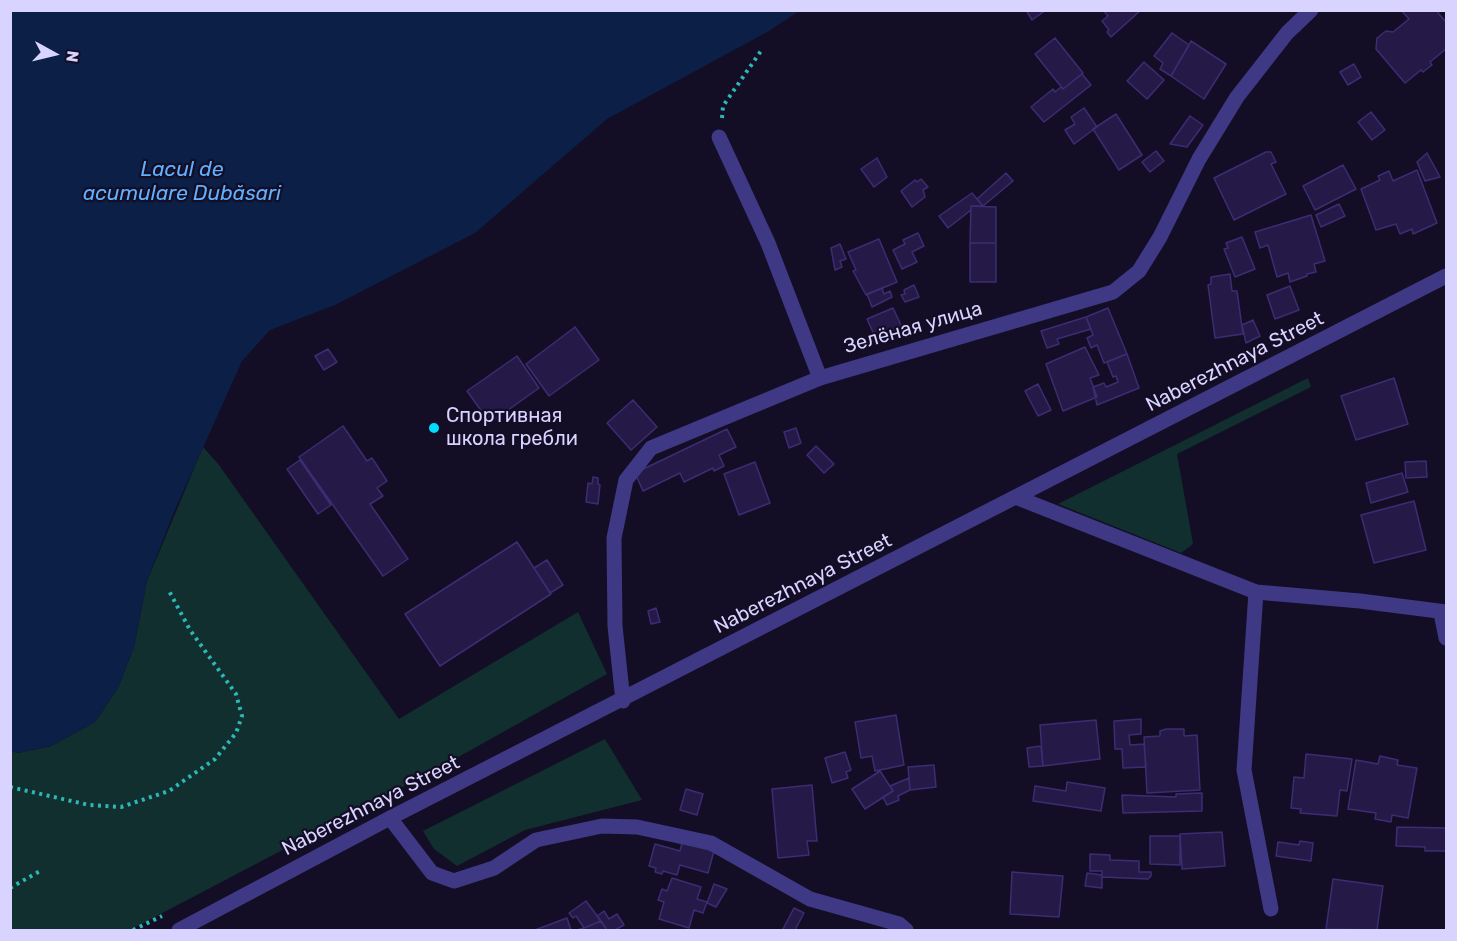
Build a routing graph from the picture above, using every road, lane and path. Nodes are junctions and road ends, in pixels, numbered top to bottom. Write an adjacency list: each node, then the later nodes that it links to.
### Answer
1 (1311, 10): 5 (street, Зелёная улица)
2 (763, 48): 3 (path)
3 (719, 136): 5 (street)
4 (1446, 276): 6 (street, Naberezhnaya Street)
5 (820, 378): 11 (street, Зелёная улица)
6 (1018, 498): 8 (street); 11 (street, Naberezhnaya Street)
7 (168, 589): 12 (path)
8 (1256, 592): 9 (street); 16 (street)
9 (1444, 613): 10 (street)
10 (1446, 638)
11 (623, 701): 13 (street, Naberezhnaya Street)
12 (10, 787)
13 (390, 818): 17 (street, Naberezhnaya Street); 18 (street)
14 (40, 871): 15 (path)
15 (10, 888)
16 (1271, 909)
17 (179, 930)
18 (906, 930)

